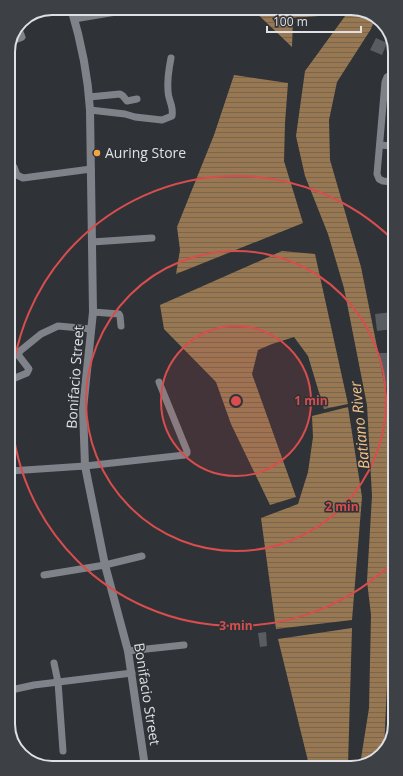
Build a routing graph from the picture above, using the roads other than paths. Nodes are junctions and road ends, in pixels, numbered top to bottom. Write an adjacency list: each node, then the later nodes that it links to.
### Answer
1 (73, 15): 3 (street, Bonifacio Street)
2 (98, 15): 3 (street)
3 (74, 19): 6 (street, Bonifacio Street)
4 (171, 58): 8 (street)
5 (388, 76): 9 (street)
6 (89, 97): 7 (street); 8 (street, Bonifacio Street)
7 (137, 99)
8 (90, 110): 11 (street, Bonifacio Street)
9 (380, 146): 10 (street); 13 (street)
10 (388, 146)
11 (91, 169): 12 (street); 15 (street, Bonifacio Street)
12 (15, 170)
13 (388, 182)
14 (152, 238): 15 (street)
15 (92, 242): 16 (street, Bonifacio Street)
16 (93, 312): 17 (street); 18 (street, Bonifacio Street)
17 (121, 326)
18 (91, 330): 19 (street); 21 (street, Bonifacio Street)
19 (15, 378)
20 (159, 382): 21 (street)
21 (85, 466): 22 (street); 24 (street, Bonifacio Street)
22 (15, 471)
23 (142, 556): 24 (street)
24 (105, 565): 25 (street); 27 (street, Bonifacio Street)
25 (44, 575)
26 (184, 645): 27 (street)
27 (128, 651): 29 (street, Bonifacio Street)
28 (54, 663): 30 (street)
29 (132, 673): 30 (street); 33 (street, Bonifacio Street)
30 (58, 682): 31 (street); 32 (street)
31 (15, 689)
32 (63, 751)
33 (144, 761)

